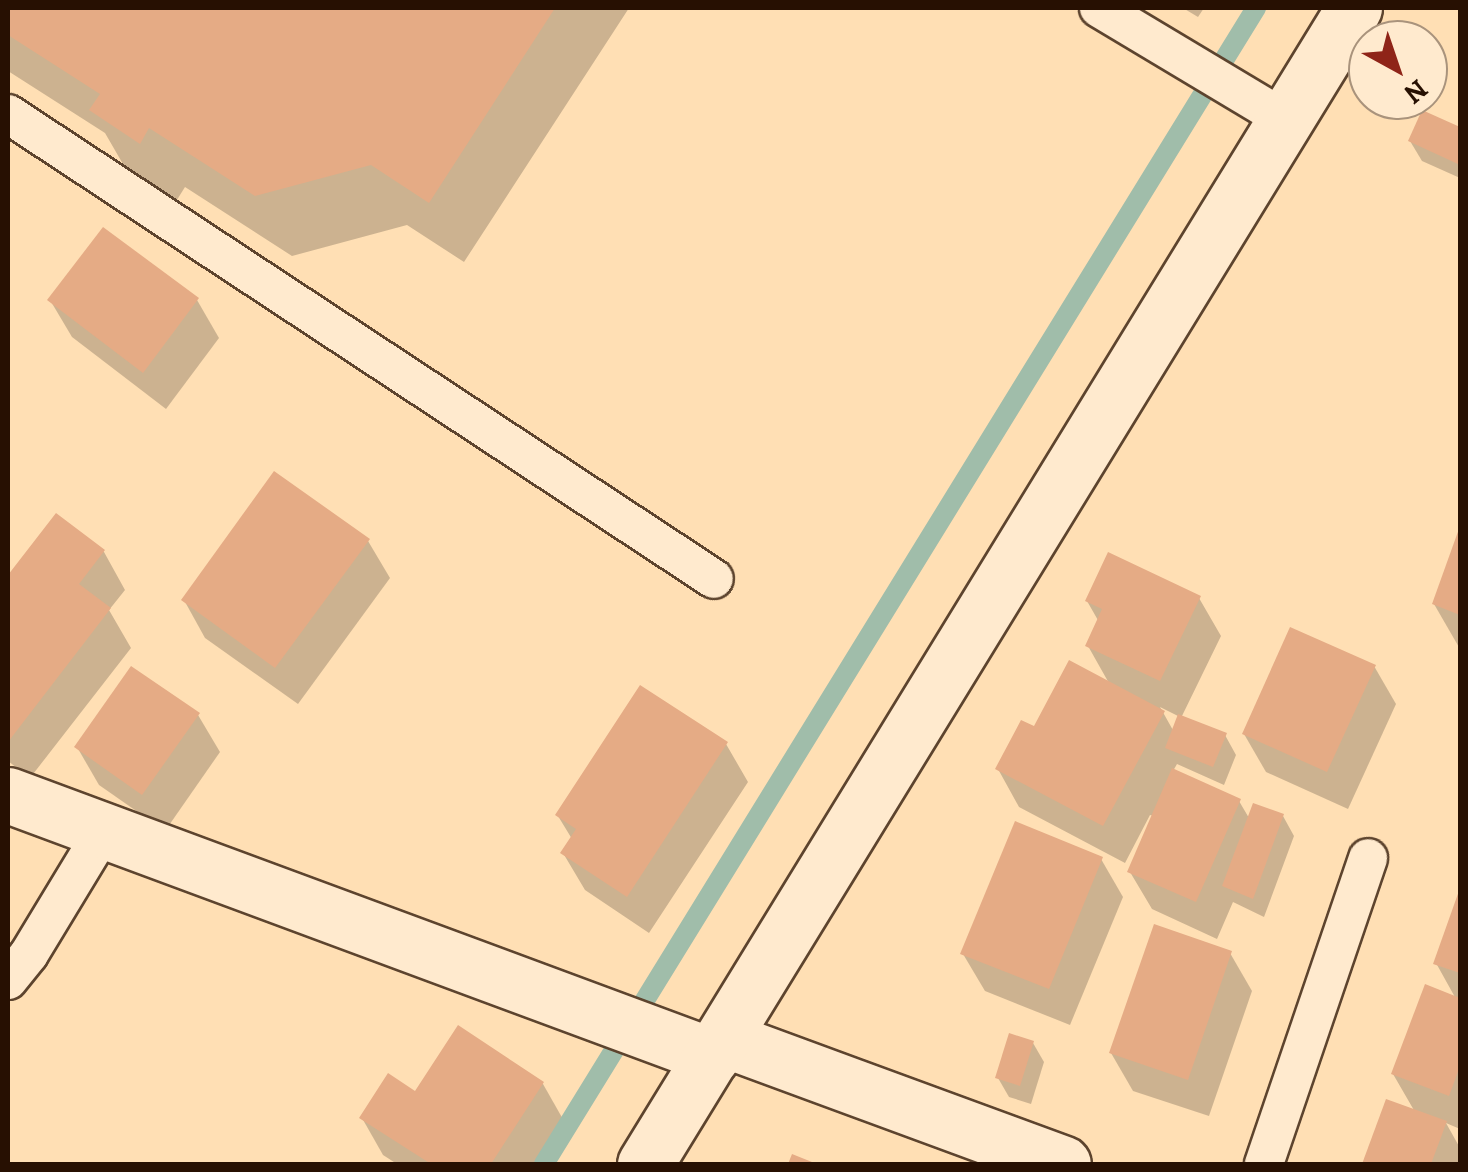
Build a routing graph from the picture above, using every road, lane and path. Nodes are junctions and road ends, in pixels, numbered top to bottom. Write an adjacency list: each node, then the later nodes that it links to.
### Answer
1 (1099, 8): 4 (lane)
2 (1354, 8): 4 (street)
3 (8, 114): 5 (lane)
4 (1286, 120): 10 (street)
5 (714, 579)
6 (8, 795): 7 (street)
7 (104, 830): 9 (lane); 10 (street)
8 (1368, 858): 13 (lane)
9 (8, 980)
10 (718, 1047): 11 (street); 12 (street)
11 (646, 1164)
12 (1063, 1164)
13 (1264, 1164)

